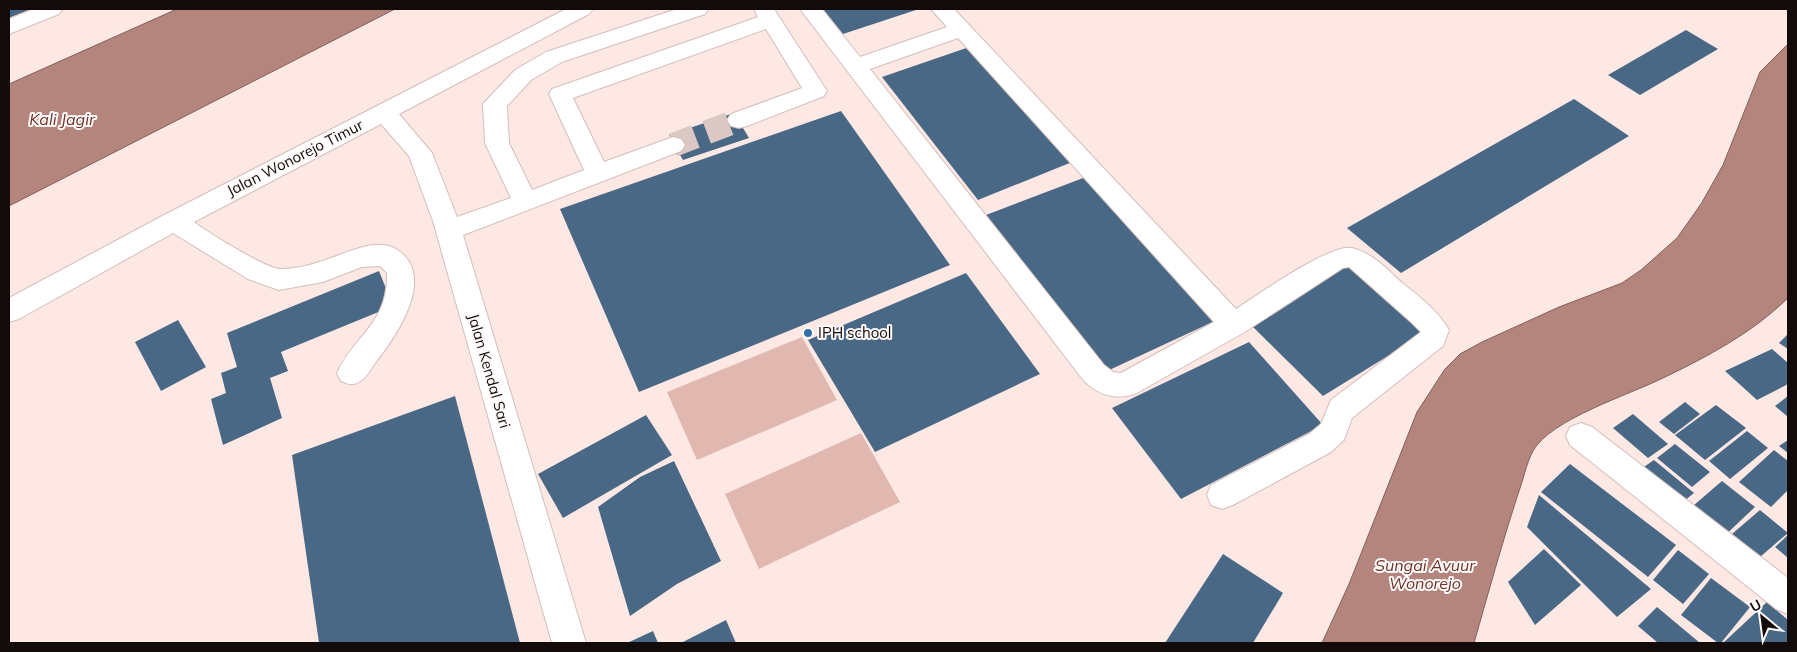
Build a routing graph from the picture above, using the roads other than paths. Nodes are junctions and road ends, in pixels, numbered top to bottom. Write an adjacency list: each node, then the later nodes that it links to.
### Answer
1 (52, 9): 7 (street)
2 (582, 9): 10 (street, Jalan Wonorejo Timur)
3 (698, 9): 14 (street)
4 (811, 9): 9 (street)
5 (942, 9): 8 (street)
6 (768, 14): 11 (street); 13 (street)
7 (9, 27)
8 (962, 28): 9 (street); 18 (street)
9 (856, 66): 18 (street)
10 (384, 112): 15 (street, Jalan Wonorejo Timur); 16 (street, Jalan Kendal Sari)
11 (739, 120)
12 (673, 145): 13 (street)
13 (598, 174): 14 (street)
14 (526, 202): 16 (street)
15 (175, 221): 17 (street, Jalan Wonorejo Timur); 19 (street)
16 (448, 230): 23 (street, Jalan Kendal Sari)
17 (9, 311)
18 (1232, 325): 21 (street)
19 (351, 372)
20 (1581, 436): 22 (street)
21 (1222, 495)
22 (1788, 598)
23 (569, 643)

